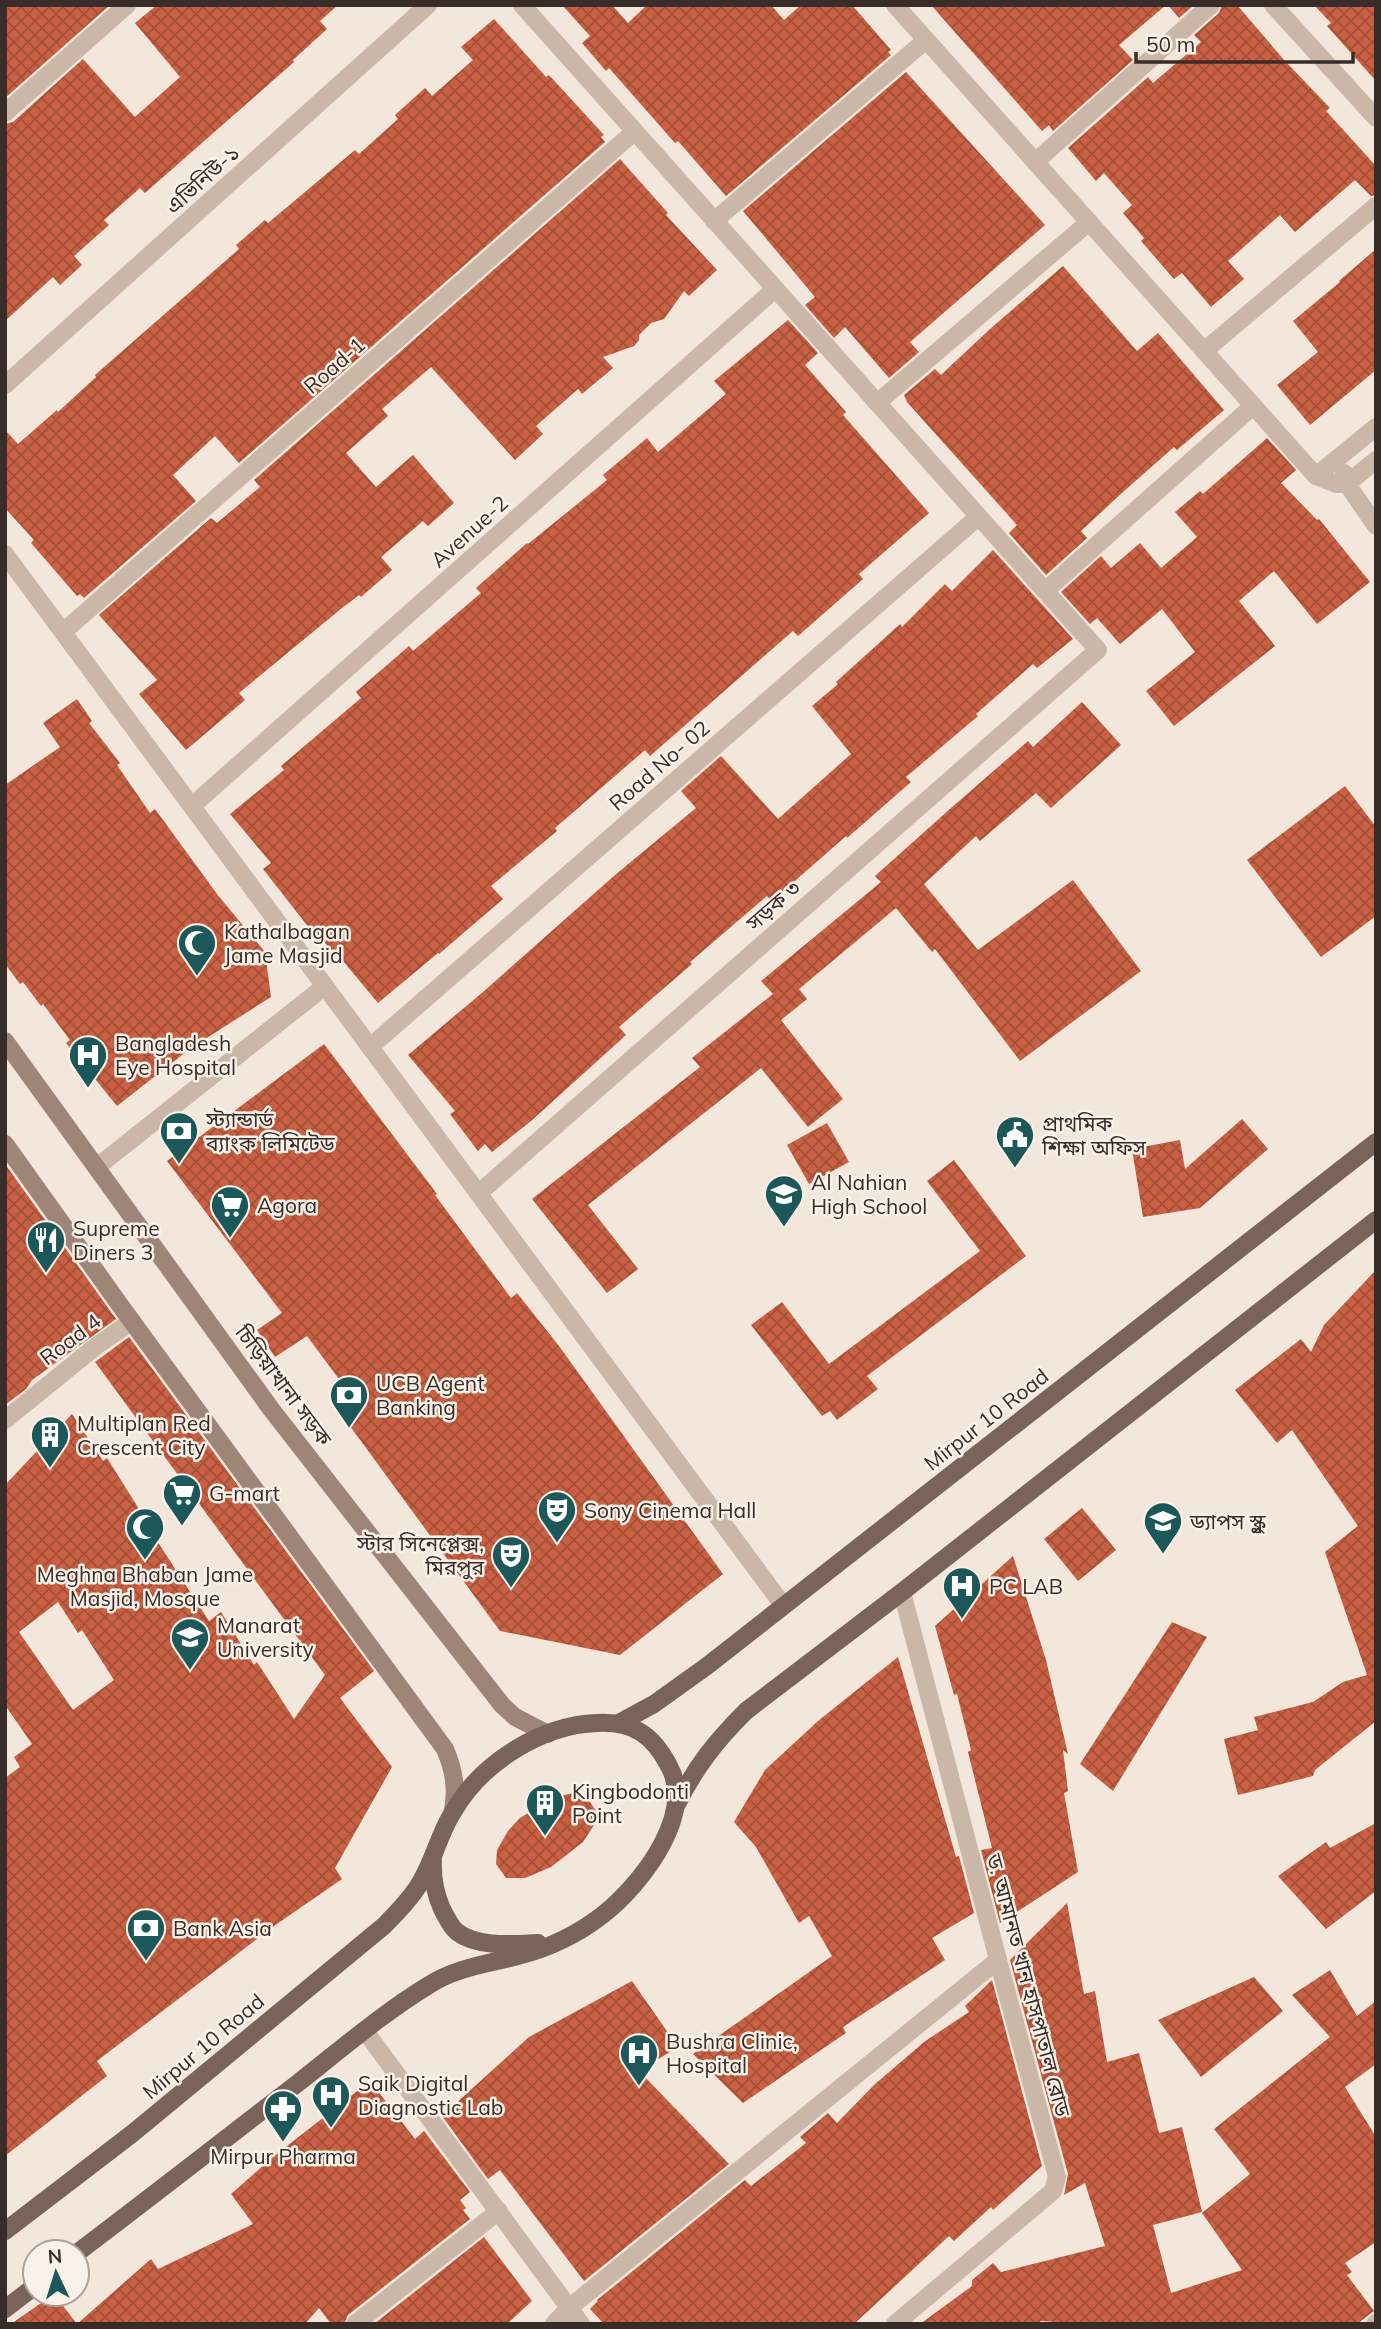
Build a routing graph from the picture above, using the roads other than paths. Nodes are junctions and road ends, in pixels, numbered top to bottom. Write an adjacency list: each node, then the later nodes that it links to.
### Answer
1 (127, 5): 8 (street)
2 (428, 5): 17 (street, এভিনিউ-১)
3 (522, 5): 10 (street)
4 (895, 5): 7 (street)
5 (1211, 5): 11 (street)
6 (1273, 5): 9 (street)
7 (926, 40): 11 (street); 13 (street)
8 (5, 113)
9 (1376, 118)
10 (634, 132): 13 (street); 29 (street, Road-1)
11 (1035, 162): 14 (street)
12 (1376, 206): 16 (street)
13 (715, 221): 15 (street)
14 (1088, 222): 16 (street); 18 (street)
15 (775, 289): 18 (street); 30 (street, Avenue-2)
16 (1204, 351): 19 (street)
17 (5, 385)
18 (877, 403): 25 (street)
19 (1253, 406): 23 (street); 28 (street)
20 (1376, 427): 21 (street)
21 (1348, 450): 23 (street); 24 (street)
22 (1376, 460): 24 (street)
23 (1316, 476): 24 (street)
24 (1347, 484): 26 (street)
25 (978, 517): 28 (street); 33 (street, Road No- 02)
26 (1376, 526)
27 (5, 554): 29 (street)
28 (1045, 591): 37 (street, সড়ক ৩)
29 (63, 632): 30 (street)
30 (192, 806): 31 (street)
31 (325, 986): 33 (street); 36 (street)
32 (5, 1041): 36 (main road, চিড়িয়াখানা সড়ক)
33 (370, 1047): 37 (street)
34 (1376, 1142): 42 (main road, Mirpur 10 Road)
35 (5, 1144): 39 (main road)
36 (97, 1167): 44 (main road, চিড়িয়াখানা সড়ক)
37 (479, 1193): 42 (street)
38 (1376, 1220): 41 (main road)
39 (132, 1321): 40 (street, Road 4); 46 (main road)
40 (5, 1420)
41 (902, 1592): 45 (main road); 49 (street, ড. আমানত খান হাসপাতাল রোড)
42 (783, 1605): 43 (main road, Mirpur 10 Road)
43 (619, 1723): 44 (main road); 45 (main road)
44 (548, 1734): 46 (main road)
45 (677, 1804): 48 (main road)
46 (453, 1811): 47 (main road)
47 (433, 1855): 48 (main road); 52 (main road, Mirpur 10 Road)
48 (562, 1939): 50 (main road)
49 (998, 1961): 55 (street); 60 (street, ড. আমানত খান হাসপাতাল রোড)
50 (365, 2031): 51 (street); 53 (main road)
51 (499, 2211): 55 (street); 57 (street)
52 (5, 2231)
53 (91, 2242)
54 (21, 2297): 56 (main road)
55 (569, 2308): 58 (street); 59 (street)
56 (5, 2309)
57 (355, 2324)
58 (554, 2324)
59 (582, 2324)
60 (895, 2324)

